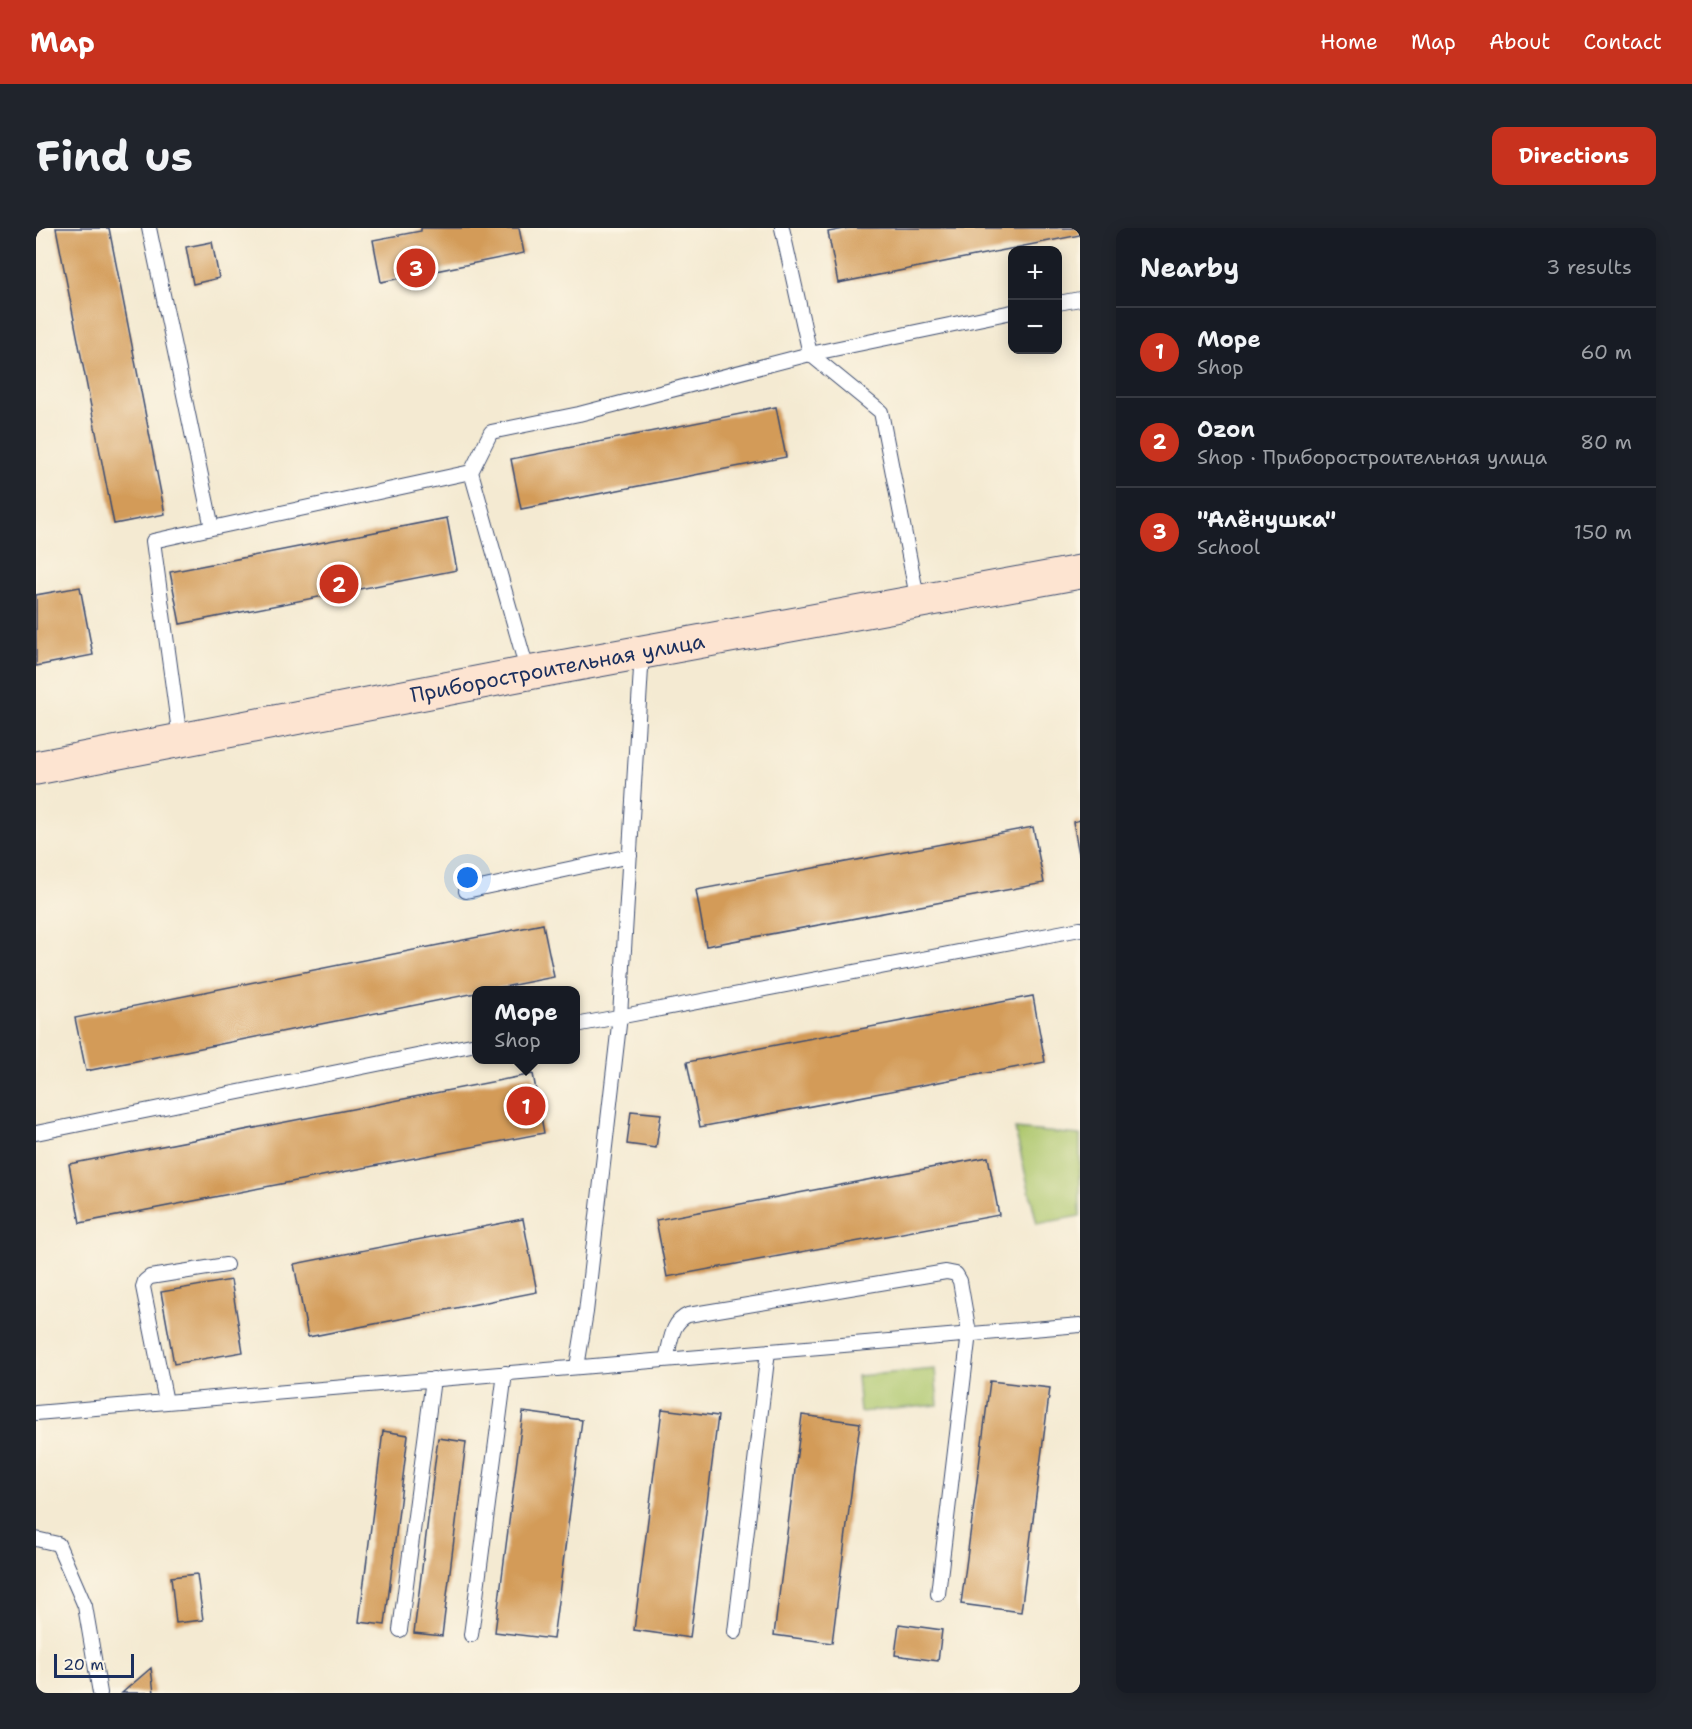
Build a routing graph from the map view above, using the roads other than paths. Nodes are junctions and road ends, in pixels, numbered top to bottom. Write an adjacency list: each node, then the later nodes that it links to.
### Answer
1 (149, 228): 8 (lane)
2 (782, 228): 6 (lane)
3 (1080, 299): 4 (lane)
4 (1062, 302)
5 (1008, 313): 6 (lane)
6 (810, 354): 7 (lane); 10 (lane)
7 (471, 472): 8 (lane); 12 (lane)
8 (212, 528): 13 (lane)
9 (1080, 572): 10 (main road, Приборостроительная улица)
10 (918, 602): 11 (main road, Приборостроительная улица)
11 (642, 652): 12 (main road, Приборостроительная улица); 15 (lane)
12 (528, 673): 13 (main road, Приборостроительная улица)
13 (180, 739): 14 (main road, Приборостроительная улица)
14 (36, 768)
15 (630, 856): 16 (lane); 18 (lane)
16 (466, 891)
17 (1080, 929): 18 (lane)
18 (620, 1016): 19 (lane); 27 (lane)
19 (580, 1023)
20 (472, 1045): 21 (lane)
21 (36, 1133)
22 (225, 1264): 30 (lane)
23 (1080, 1325): 24 (lane)
24 (969, 1334): 25 (lane); 26 (lane); 33 (lane)
25 (768, 1351): 26 (lane); 35 (lane)
26 (666, 1359): 27 (lane)
27 (577, 1367): 28 (lane)
28 (505, 1373): 29 (lane); 36 (lane)
29 (433, 1379): 30 (lane); 34 (lane)
30 (166, 1402): 31 (lane)
31 (36, 1413)
32 (36, 1539): 37 (lane)
33 (938, 1594)
34 (400, 1629)
35 (735, 1632)
36 (471, 1635)
37 (100, 1693)

